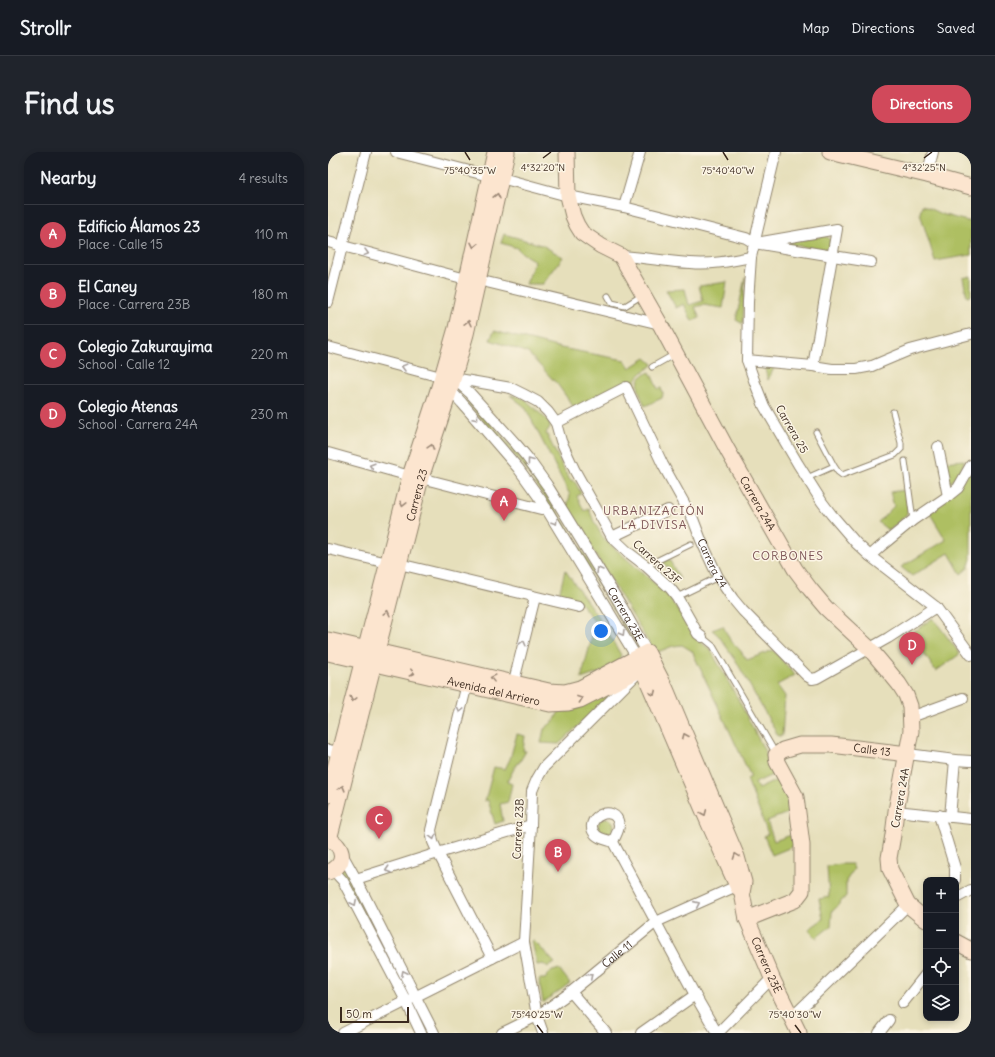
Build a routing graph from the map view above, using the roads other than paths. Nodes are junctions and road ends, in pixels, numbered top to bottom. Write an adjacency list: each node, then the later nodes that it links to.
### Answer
1 (366, 152): 17 (street)
2 (396, 152): 11 (street)
3 (495, 152): 11 (street, Carrera 23)
4 (507, 152): 11 (street, Carrera 23)
5 (566, 152): 13 (street)
6 (640, 152): 14 (street)
7 (776, 152): 16 (street, Carrera 25)
8 (830, 152): 10 (street)
9 (933, 152): 10 (street)
10 (927, 175): 12 (street)
11 (495, 177): 13 (street); 22 (street, Carrera 23)
12 (971, 187)
13 (568, 196): 14 (street); 18 (street)
14 (624, 207): 16 (street)
15 (328, 242): 17 (street)
16 (754, 243): 19 (street); 19 (street); 20 (street, Carrera 25)
17 (342, 246): 22 (street, one-way to 22); 25 (street)
18 (622, 256): 20 (street); 23 (street, Carrera 24A)
19 (833, 256): 21 (street); 31 (street)
20 (751, 257): 30 (street, Carrera 25)
21 (871, 262)
22 (472, 280): 26 (street); 33 (street, Carrera 23)
23 (643, 294): 24 (lane); 26 (street, Carrera 24A)
24 (608, 296)
25 (328, 302)
26 (660, 324): 29 (street, Carrera 24A)
27 (971, 334): 31 (street)
28 (328, 347): 33 (street, one-way to 28)
29 (676, 354): 32 (lane); 61 (street, Carrera 24A)
30 (747, 360): 31 (street); 43 (street, Carrera 25)
31 (813, 366)
32 (652, 367)
33 (448, 382): 35 (street); 42 (street, Carrera 23); 45 (street, Carrera 23E, one-way to 45); 65 (street, Carrera 23E, one-way to 33)
34 (893, 412): 41 (lane)
35 (556, 423): 48 (street, Carrera 23F); 54 (street, Carrera 24)
36 (816, 432): 41 (lane)
37 (938, 446): 44 (street)
38 (328, 453): 42 (street, one-way to 38)
39 (905, 461): 47 (lane)
40 (971, 465): 44 (street)
41 (834, 466): 43 (lane)
42 (415, 477): 45 (street); 52 (street, Carrera 23)
43 (807, 478): 51 (street, Carrera 25)
44 (948, 496): 47 (street)
45 (546, 508): 65 (street, Carrera 23E, one-way to 65)
46 (668, 510): 48 (street)
47 (913, 520): 51 (street)
48 (612, 537): 53 (street, Carrera 23F)
49 (691, 544): 53 (lane)
50 (328, 549): 52 (street)
51 (870, 556): 58 (street, Carrera 25)
52 (394, 564): 55 (street); 63 (street, Carrera 23)
53 (646, 566): 56 (street, Carrera 23F)
54 (718, 577): 56 (lane); 61 (street, Carrera 24)
55 (535, 597): 57 (street); 67 (street, one-way to 55)
56 (677, 597): 59 (street, Carrera 23F)
57 (579, 607)
58 (936, 607): 61 (street); 64 (street, Carrera 25)
59 (702, 637): 72 (lane, Carrera 23F)
60 (328, 640): 63 (street, Avenida del Arriero)
61 (868, 648): 69 (street, Carrera 24A)
62 (328, 653): 63 (street, Avenida del Arriero)
63 (370, 656): 66 (street, Avenida del Arriero); 70 (street, Carrera 23, one-way to 70); 81 (street, Carrera 23, one-way to 63)
64 (971, 656)
65 (645, 660): 67 (street, Avenida del Arriero); 80 (street, Carrera 23B); 88 (street, Carrera 23E)
66 (468, 679): 67 (street, Avenida del Arriero); 83 (street, one-way to 83)
67 (512, 689)
68 (963, 698): 69 (street)
69 (911, 717): 71 (street, Carrera 24A)
70 (334, 751): 75 (street, Carrera 23)
71 (908, 754): 72 (street, Calle 13); 73 (street, Calle 13); 76 (street, Carrera 24A)
72 (776, 755): 93 (street)
73 (955, 760): 74 (street, Calle 13); 78 (street)
74 (971, 760)
75 (328, 795)
76 (896, 811): 77 (street); 91 (street, Carrera 24A)
77 (939, 815): 78 (street); 86 (street)
78 (950, 817): 79 (street)
79 (971, 819)
80 (531, 825): 83 (street); 95 (street, Carrera 23B)
81 (329, 839): 84 (street)
82 (611, 839): 94 (street)
83 (438, 853): 87 (street, one-way to 87); 98 (street)
84 (342, 854): 85 (street); 87 (street)
85 (330, 871): 104 (street, one-way to 104)
86 (955, 877)
87 (356, 879): 103 (street, one-way to 87)
88 (741, 887): 93 (street, Carrera 23E); 94 (street, Calle 11, one-way to 88)
89 (971, 890): 90 (street)
90 (959, 896)
91 (908, 905): 92 (street, Carrera 24A); 107 (street)
92 (923, 918)
93 (747, 919): 99 (street, Carrera 23E)
94 (656, 922): 101 (street, Calle 11, one-way to 94); 102 (street)
95 (524, 942): 98 (street); 106 (street, Carrera 23B)
96 (959, 944): 97 (street)
97 (971, 950)
98 (492, 958): 103 (street)
99 (772, 978): 107 (street, Carrera 23E); 116 (street)
100 (923, 978): 105 (street)
101 (571, 992): 106 (street, Calle 11); 114 (street)
102 (695, 995): 115 (street); 116 (street)
103 (416, 996): 104 (street); 111 (street)
104 (406, 1002): 109 (street); 110 (street)
105 (903, 1003)
106 (537, 1016): 112 (street, Calle 11); 113 (street, Carrera 23B)
107 (792, 1018): 117 (street, Carrera 23E)
108 (889, 1020): 118 (street)
109 (343, 1033)
110 (421, 1033)
111 (434, 1033)
112 (502, 1033)
113 (543, 1033)
114 (606, 1033)
115 (641, 1033)
116 (718, 1033)
117 (799, 1033)
118 (879, 1033)

